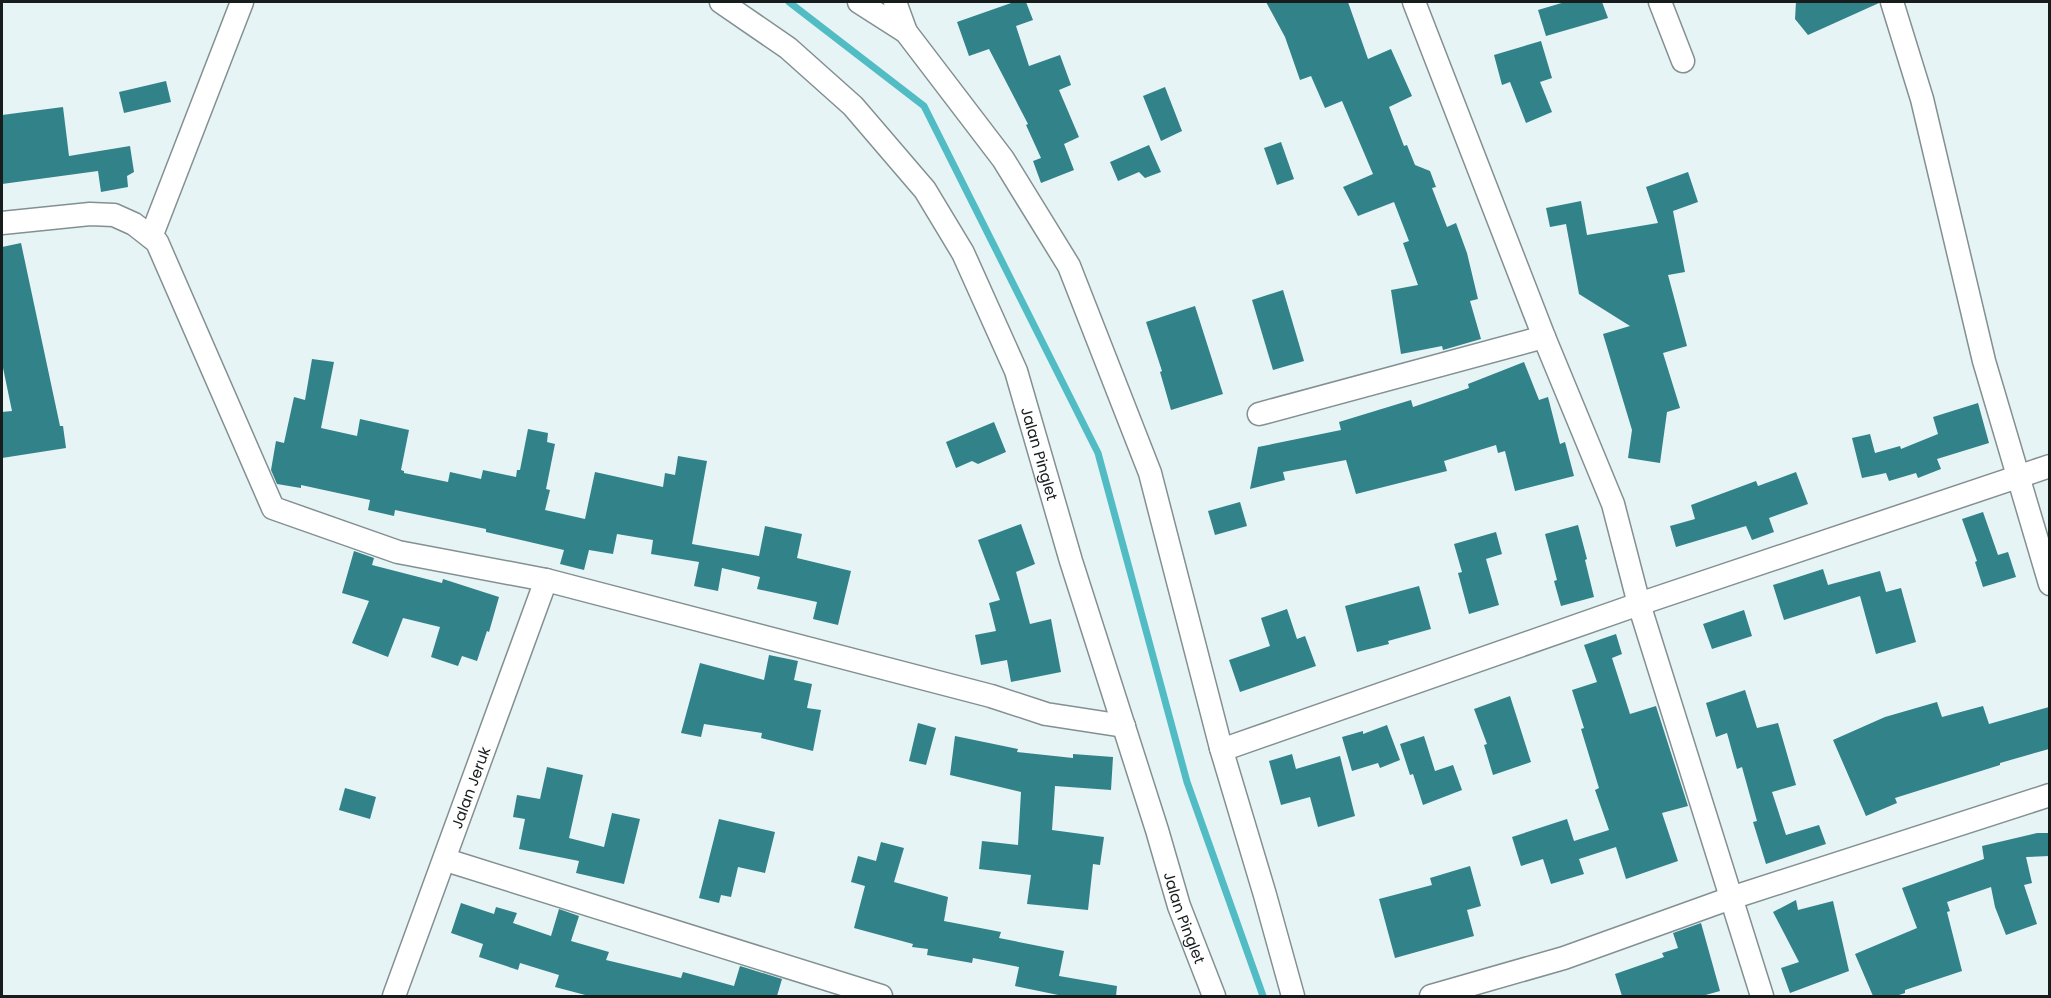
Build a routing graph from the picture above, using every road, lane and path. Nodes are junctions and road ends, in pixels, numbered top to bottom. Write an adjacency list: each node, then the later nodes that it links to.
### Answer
1 (242, 2): 11 (street)
2 (721, 2): 19 (street, Jalan Pinglet)
3 (859, 2): 8 (street)
4 (895, 2): 8 (street)
5 (1414, 2): 12 (street)
6 (1660, 2): 9 (street)
7 (1892, 2): 15 (street)
8 (906, 32): 20 (street)
9 (1683, 61)
10 (2, 223): 11 (street)
11 (152, 237): 16 (street)
12 (1544, 337): 13 (street); 18 (street)
13 (1259, 414)
14 (2049, 466): 15 (street)
15 (2017, 476): 17 (street); 18 (street)
16 (546, 579): 19 (street); 22 (street, Jalan Jeruk)
17 (2049, 584)
18 (1639, 604): 20 (street); 23 (street)
19 (1124, 726): 26 (street, Jalan Pinglet)
20 (1221, 748): 27 (street)
21 (2049, 795): 23 (street)
22 (446, 860): 24 (street, Jalan Jeruk); 25 (street)
23 (1731, 898): 28 (street); 29 (street)
24 (394, 996)
25 (881, 996)
26 (1214, 996)
27 (1293, 996)
28 (1431, 996)
29 (1762, 996)

